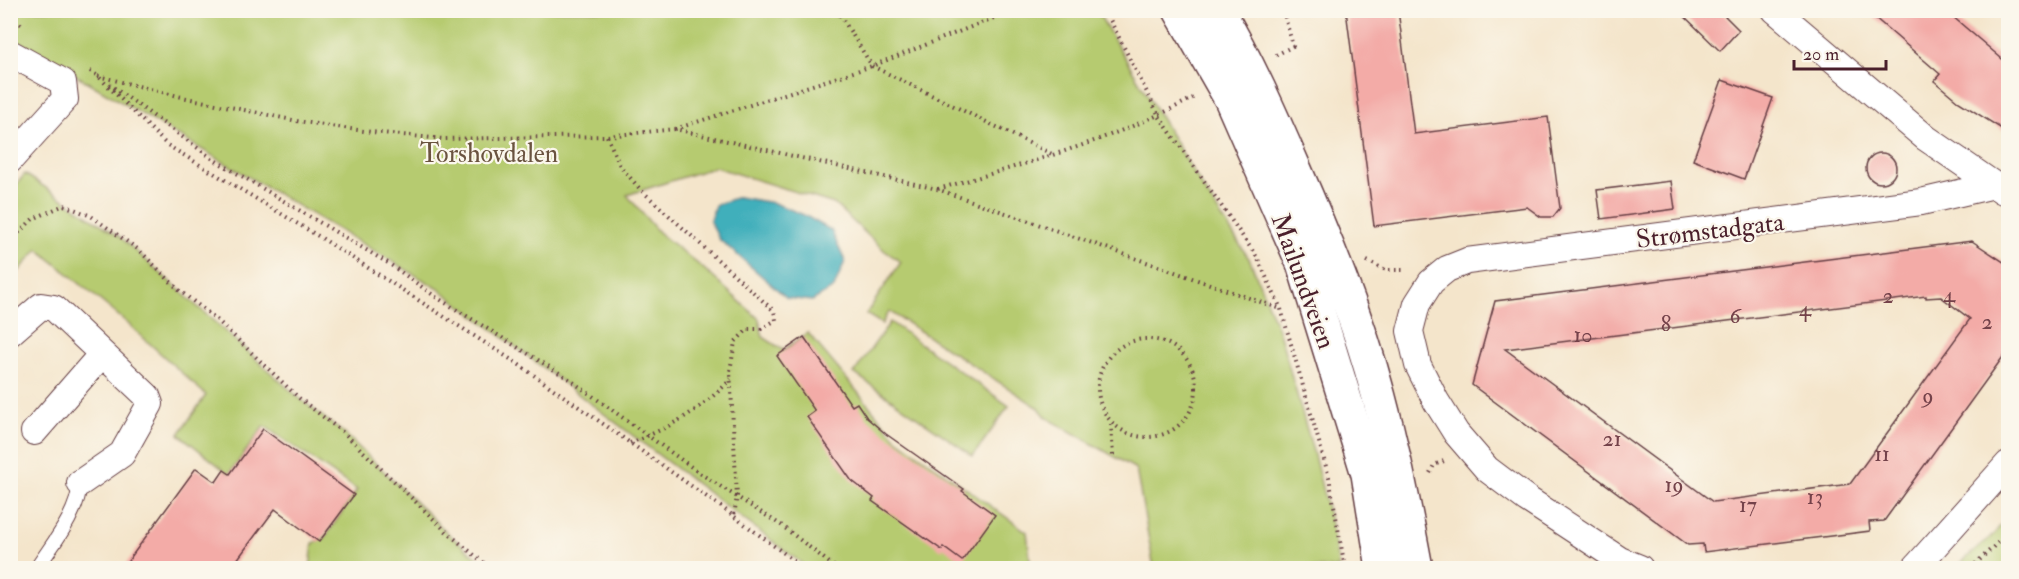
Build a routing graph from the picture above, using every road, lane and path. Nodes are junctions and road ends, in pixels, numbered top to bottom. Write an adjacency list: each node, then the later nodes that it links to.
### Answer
1 (837, 10): 12 (path)
2 (1014, 10): 12 (path)
3 (1105, 10): 16 (path)
4 (1180, 10): 47 (main road, Mailundveien)
5 (1217, 10): 48 (main road, Mailundveien)
6 (1282, 10): 11 (path)
7 (1775, 10): 22 (street)
8 (10, 17): 9 (path)
9 (30, 30)
10 (10, 52): 20 (street)
11 (1271, 58)
12 (872, 66): 17 (path); 19 (path)
13 (89, 70): 14 (path)
14 (98, 76): 18 (path); 32 (path); 33 (path)
15 (1200, 94): 16 (path)
16 (1159, 116): 19 (path); 26 (path)
17 (675, 129): 18 (path); 21 (path)
18 (607, 136): 29 (path)
19 (1054, 155): 21 (path)
20 (10, 160)
21 (938, 189): 26 (path)
22 (2001, 190): 49 (street, Strømstadgata)
23 (10, 241): 43 (path)
24 (1358, 257): 25 (path)
25 (1407, 270)
26 (1281, 309): 46 (path)
27 (10, 333): 28 (street)
28 (102, 354): 31 (street); 38 (street)
29 (731, 379): 32 (path); 39 (path)
30 (1111, 423): 30 (path); 34 (path)
31 (34, 432)
32 (647, 436): 33 (path); 39 (path)
33 (630, 443): 40 (path)
34 (1113, 456)
35 (1449, 462): 37 (path)
36 (2008, 464): 50 (street)
37 (1427, 481)
38 (80, 483): 42 (lane)
39 (737, 496): 40 (path); 45 (path)
40 (734, 516): 44 (path)
41 (2008, 533): 51 (path)
42 (37, 568)
43 (490, 568)
44 (804, 568)
45 (836, 568)
46 (1345, 568)
47 (1383, 568)
48 (1416, 568)
49 (1640, 568)
50 (1915, 568)
51 (1971, 568)

